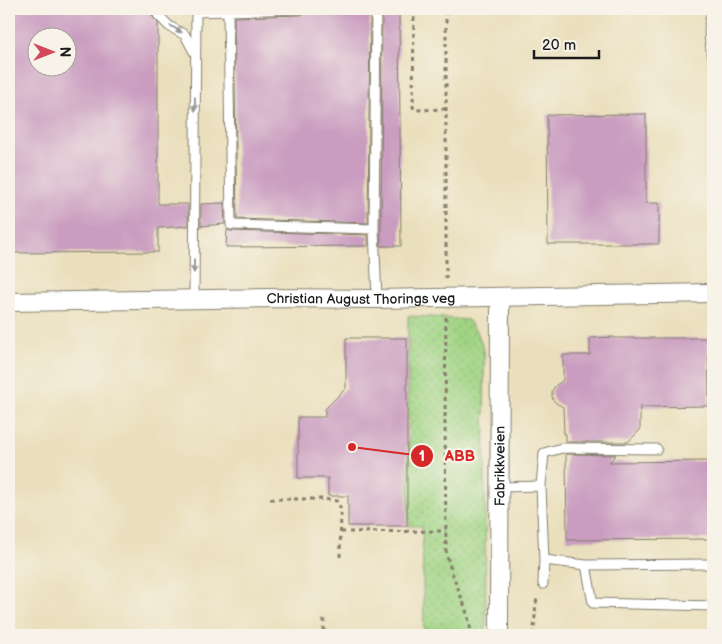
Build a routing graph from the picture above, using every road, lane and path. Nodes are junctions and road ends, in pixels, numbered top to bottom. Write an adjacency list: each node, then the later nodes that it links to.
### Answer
1 (165, 9): 9 (lane, one-way to 9)
2 (301, 9): 8 (lane)
3 (376, 9): 12 (lane)
4 (414, 9): 11 (path)
5 (446, 9): 11 (path)
6 (196, 10): 8 (lane); 9 (lane)
7 (713, 10): 10 (lane)
8 (228, 11): 12 (lane)
9 (195, 55): 16 (lane, one-way to 16)
10 (713, 58)
11 (446, 110): 13 (path)
12 (374, 229): 17 (lane)
13 (446, 281)
14 (713, 294): 15 (street, Christian August Thorings veg)
15 (500, 297): 17 (street, Christian August Thorings veg); 22 (street, Fabrikkveien)
16 (194, 299): 17 (street, Christian August Thorings veg); 18 (street, Christian August Thorings veg)
17 (377, 299)
18 (9, 302)
19 (446, 314): 24 (path)
20 (657, 449): 21 (lane)
21 (542, 486): 22 (lane); 27 (lane)
22 (499, 487): 35 (street, Fabrikkveien)
23 (270, 499): 25 (path)
24 (446, 531): 25 (path); 34 (path)
25 (341, 532): 26 (path)
26 (340, 559)
27 (544, 560): 29 (lane); 30 (lane)
28 (713, 564): 29 (lane)
29 (586, 565): 31 (lane)
30 (543, 584): 36 (path)
31 (713, 606)
32 (324, 619): 33 (path)
33 (324, 635)
34 (472, 635)
35 (499, 635)
36 (532, 635)

